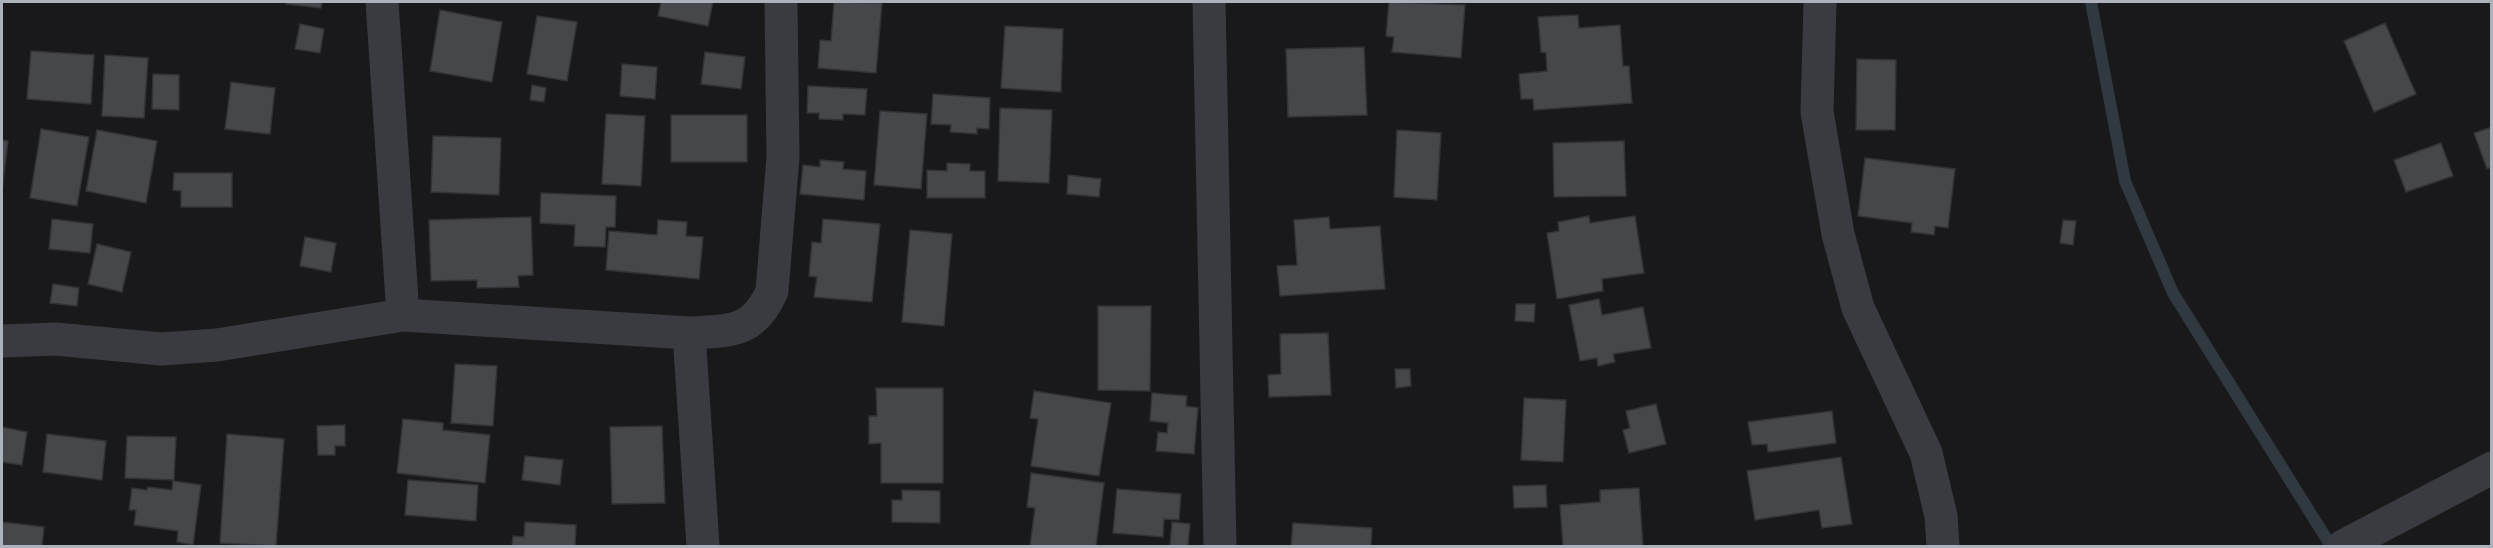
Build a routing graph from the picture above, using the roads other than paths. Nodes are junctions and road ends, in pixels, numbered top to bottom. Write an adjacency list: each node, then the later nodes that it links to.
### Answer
1 (382, 2): 5 (street)
2 (781, 2): 6 (street)
3 (1209, 2): 10 (street)
4 (1820, 2): 11 (street)
5 (403, 315): 6 (street); 7 (street)
6 (689, 333): 9 (street)
7 (2, 341)
8 (2492, 468): 12 (street)
9 (703, 546)
10 (1220, 546)
11 (1943, 546)
12 (2343, 546)

